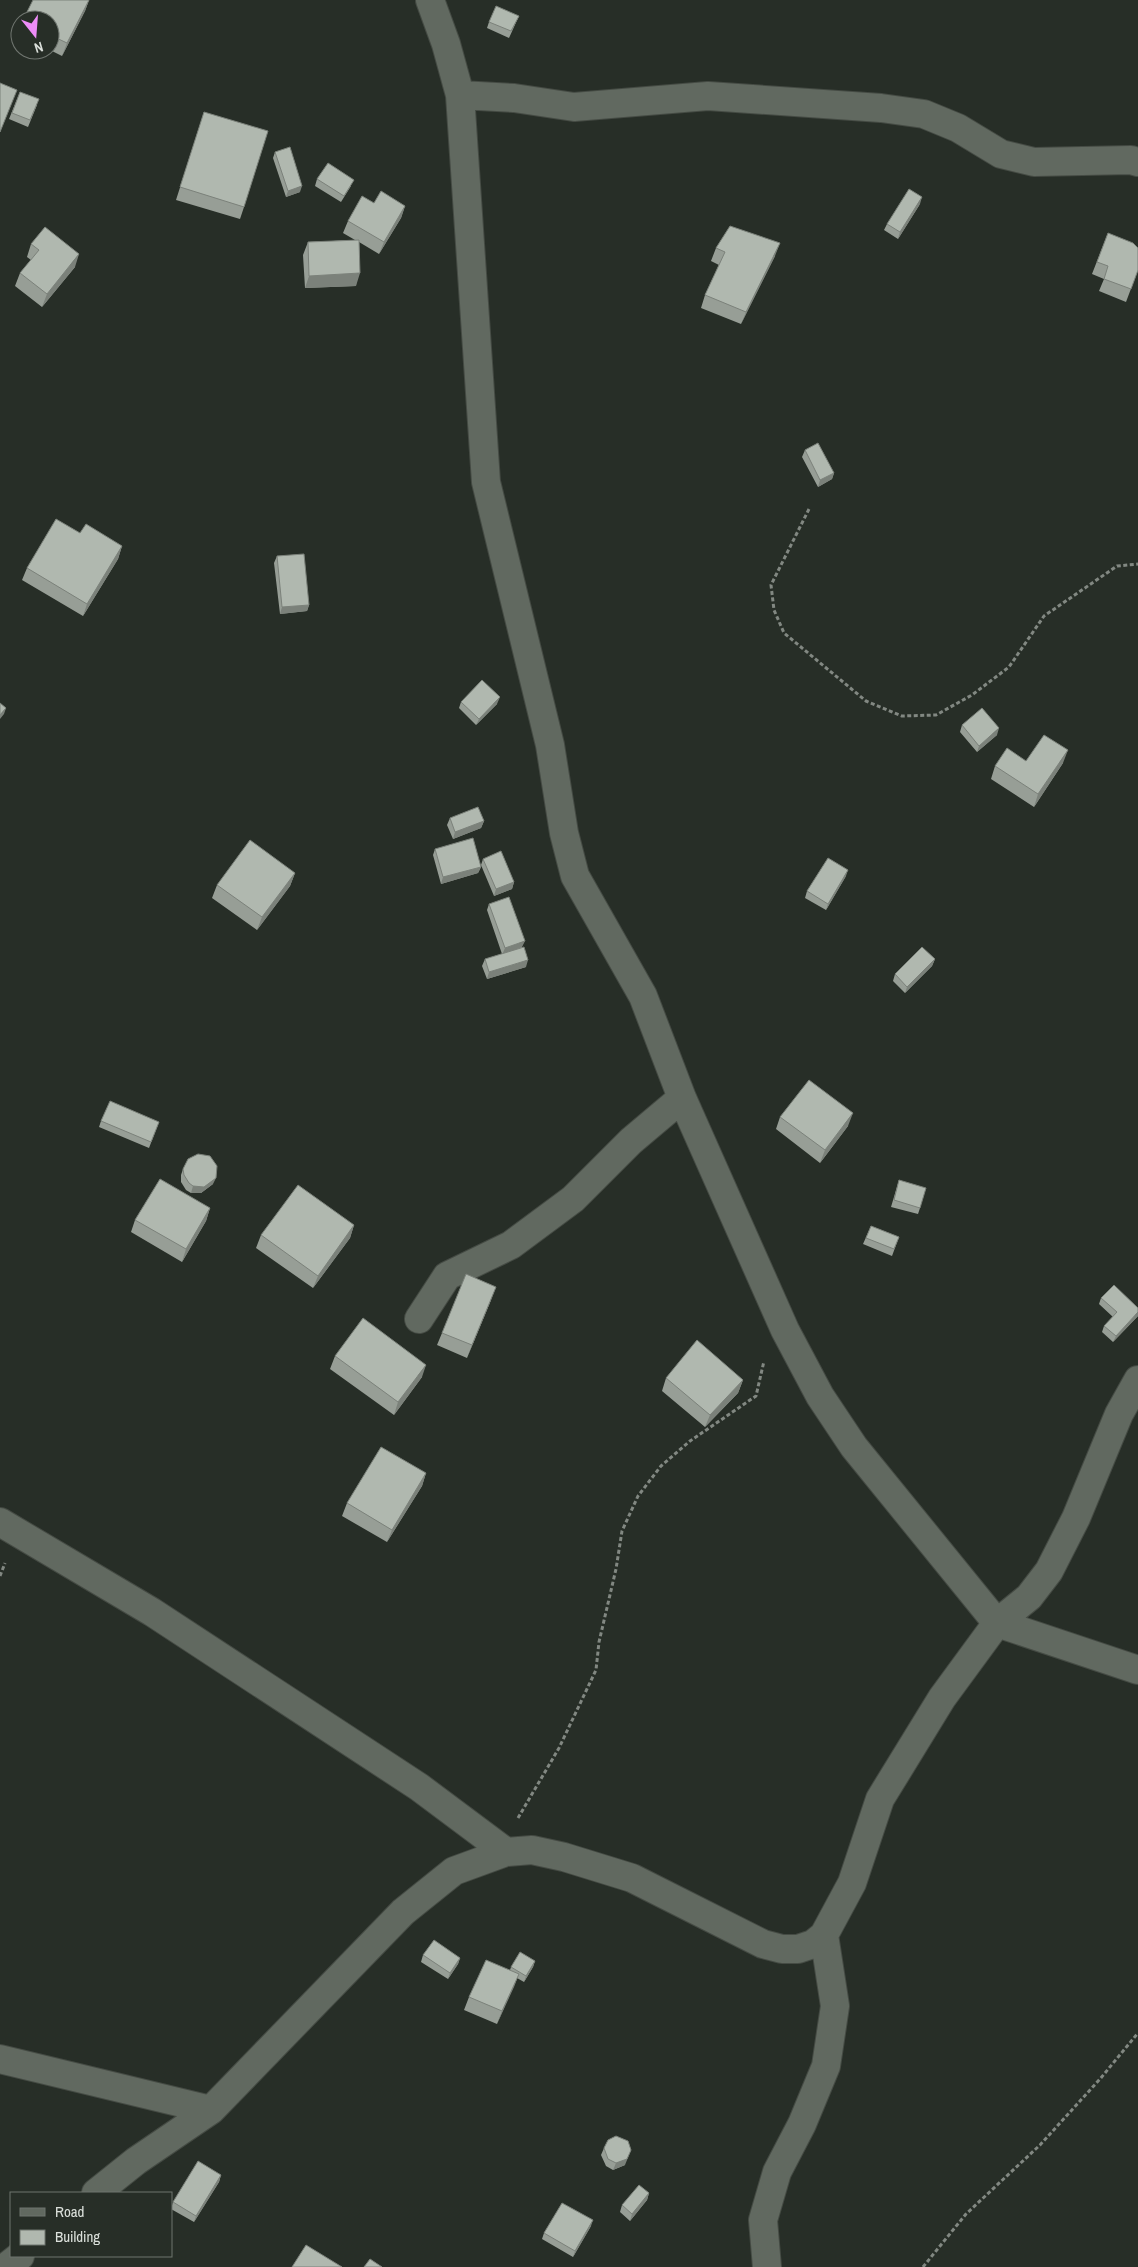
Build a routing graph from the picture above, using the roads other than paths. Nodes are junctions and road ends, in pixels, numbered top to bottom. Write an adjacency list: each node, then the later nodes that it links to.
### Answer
1 (430, 0): 2 (street)
2 (460, 95): 3 (street); 4 (street)
3 (1138, 162)
4 (682, 1098): 5 (street); 8 (street)
5 (419, 1318)
6 (1138, 1380): 8 (street)
7 (0, 1522): 10 (street)
8 (997, 1623): 9 (street); 11 (street)
9 (1138, 1670)
10 (503, 1849): 11 (street); 13 (street)
11 (824, 1935): 17 (street)
12 (0, 2059): 13 (street)
13 (211, 2110): 14 (street)
14 (97, 2192)
15 (19, 2257): 16 (street)
16 (6, 2267)
17 (767, 2267)

